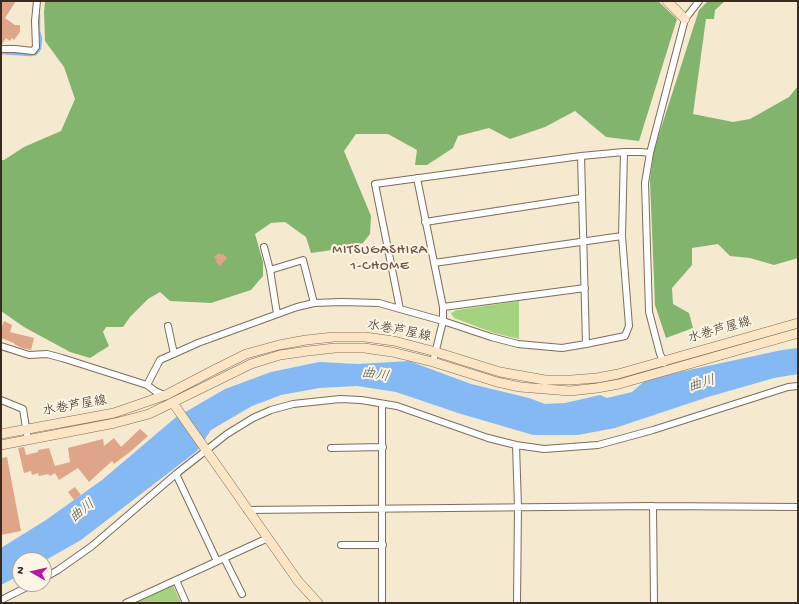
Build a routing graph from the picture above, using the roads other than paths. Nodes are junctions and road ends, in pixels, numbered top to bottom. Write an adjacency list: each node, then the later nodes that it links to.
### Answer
1 (37, 1): 5 (street)
2 (667, 1): 4 (main road)
3 (699, 1): 4 (street)
4 (685, 19): 7 (street)
5 (1, 49)
6 (624, 152): 7 (street); 8 (street); 12 (street)
7 (650, 153): 31 (street)
8 (581, 156): 9 (street); 10 (street)
9 (417, 178): 11 (street); 20 (street)
10 (581, 198): 11 (street); 13 (street)
11 (425, 222): 15 (street)
12 (622, 236): 13 (street); 26 (street)
13 (583, 242): 15 (street); 17 (street)
14 (264, 247): 16 (street)
15 (434, 263): 19 (street)
16 (270, 270): 18 (street); 21 (street)
17 (584, 288): 19 (street); 26 (street)
18 (314, 303): 20 (street); 21 (street)
19 (443, 307): 22 (street)
20 (400, 309): 22 (street)
21 (277, 314): 29 (street)
22 (444, 321): 26 (street); 28 (street)
23 (798, 323): 31 (main road, 水巻芦屋線)
24 (168, 326): 29 (street)
25 (798, 333): 31 (main road, 水巻芦屋線)
26 (586, 344)
27 (1, 346): 32 (street)
28 (436, 352): 30 (street); 31 (main road, 水巻芦屋線); 34 (main road, 水巻芦屋線)
29 (174, 354): 32 (street)
30 (433, 362): 31 (main road, 水巻芦屋線); 37 (main road, 水巻芦屋線)
31 (664, 365)
32 (147, 385): 34 (street)
33 (798, 386): 42 (street)
34 (166, 395): 37 (street); 38 (main road, 水巻芦屋線)
35 (1, 400): 38 (street)
36 (382, 404): 42 (street); 43 (street); 45 (street)
37 (176, 406): 40 (main road, 水巻芦屋線); 45 (main road)
38 (26, 429): 39 (main road, 水巻芦屋線); 40 (street)
39 (1, 434)
40 (28, 440): 41 (main road, 水巻芦屋線)
41 (1, 445)
42 (516, 446): 48 (street)
43 (383, 447): 44 (street); 50 (street)
44 (331, 448)
45 (205, 449): 46 (street); 51 (main road)
46 (176, 474): 56 (street); 57 (street)
47 (653, 506): 48 (street); 49 (street); 67 (street)
48 (518, 507): 50 (street); 66 (street)
49 (798, 507)
50 (383, 508): 51 (street); 54 (street)
51 (247, 510): 52 (main road)
52 (268, 538): 55 (street); 64 (main road)
53 (341, 545): 54 (street)
54 (383, 545): 65 (street)
55 (224, 558): 56 (street); 60 (street)
56 (217, 561): 58 (street)
57 (52, 573)
58 (176, 580): 62 (street); 63 (street)
59 (17, 592): 61 (street)
60 (242, 594)
61 (1, 600)
62 (126, 603)
63 (186, 603)
64 (318, 603)
65 (382, 603)
66 (517, 603)
67 (654, 603)

